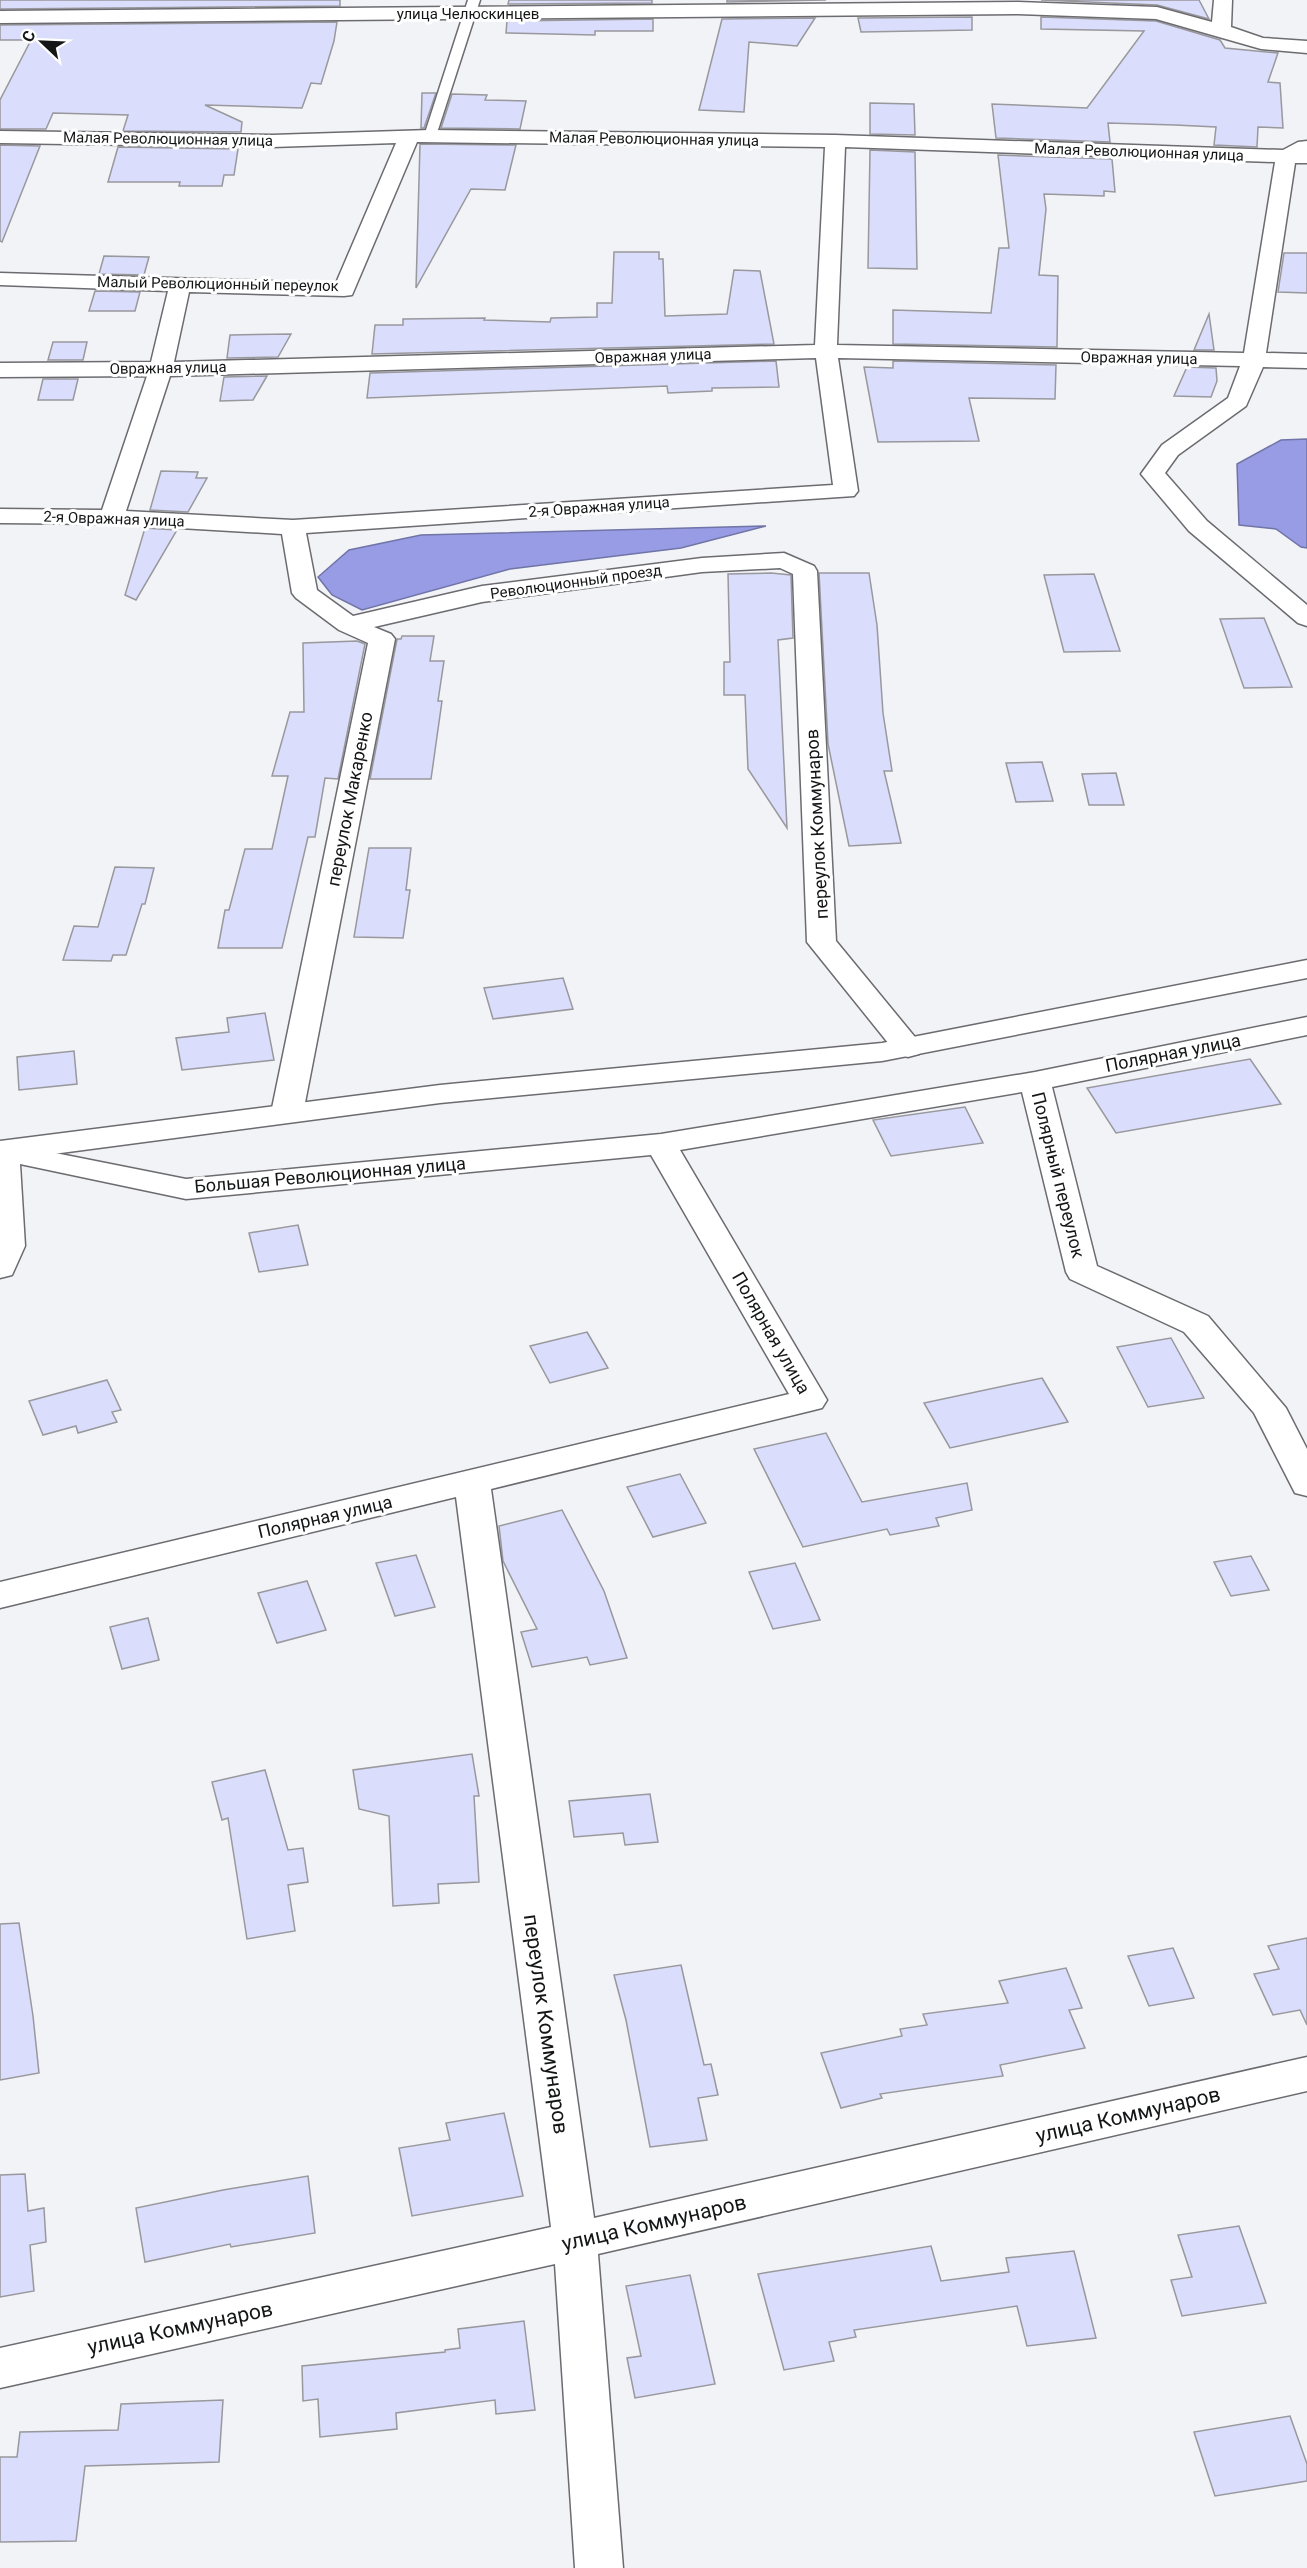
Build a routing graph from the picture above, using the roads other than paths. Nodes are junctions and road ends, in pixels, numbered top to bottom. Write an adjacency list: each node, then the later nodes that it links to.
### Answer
1 (1223, 0): 4 (street)
2 (472, 7): 3 (street, улица Челюскинцев); 4 (street, улица Челюскинцев); 7 (lane)
3 (0, 17)
4 (1221, 30): 5 (street, улица Челюскинцев)
5 (1307, 47)
6 (0, 137): 7 (street, Малая Революционная улица)
7 (419, 137): 8 (street, Малая Революционная улица); 12 (street, Малый Революционный переулок)
8 (835, 141): 10 (street, Малая Революционная улица); 13 (street, 2-я Овражная улица)
9 (1307, 145): 10 (street)
10 (1296, 157): 14 (street)
11 (0, 279): 12 (street, Малый Революционный переулок)
12 (180, 284): 16 (street)
13 (826, 351): 14 (street, Овражная улица); 16 (street, Овражная улица); 20 (street, 2-я Овражная улица)
14 (1254, 360): 15 (street, Овражная улица); 22 (street)
15 (1307, 362)
16 (161, 369): 17 (street, Овражная улица); 19 (street)
17 (0, 370)
18 (0, 516): 19 (street, 2-я Овражная улица)
19 (112, 517): 20 (street, 2-я Овражная улица)
20 (292, 527): 23 (street, переулок Макаренко)
21 (805, 571): 23 (street, Революционный проезд); 26 (street, переулок Коммунаров)
22 (1307, 618)
23 (348, 625): 28 (street, переулок Макаренко)
24 (1307, 969): 26 (street)
25 (1307, 1026): 27 (street, Полярная улица)
26 (908, 1048): 28 (street)
27 (1035, 1081): 29 (street, Полярная улица); 33 (street, Полярный переулок)
28 (287, 1113): 30 (street)
29 (661, 1144): 30 (street, Большая Революционная улица); 32 (street, Полярная улица)
30 (1, 1151): 31 (street)
31 (0, 1268)
32 (472, 1482): 34 (street, Полярная улица); 36 (street, переулок Коммунаров)
33 (1307, 1484)
34 (0, 1594)
35 (1307, 2074): 36 (street, улица Коммунаров)
36 (575, 2241): 37 (street, улица Коммунаров); 38 (street, переулок Коммунаров)
37 (0, 2368)
38 (599, 2568)

